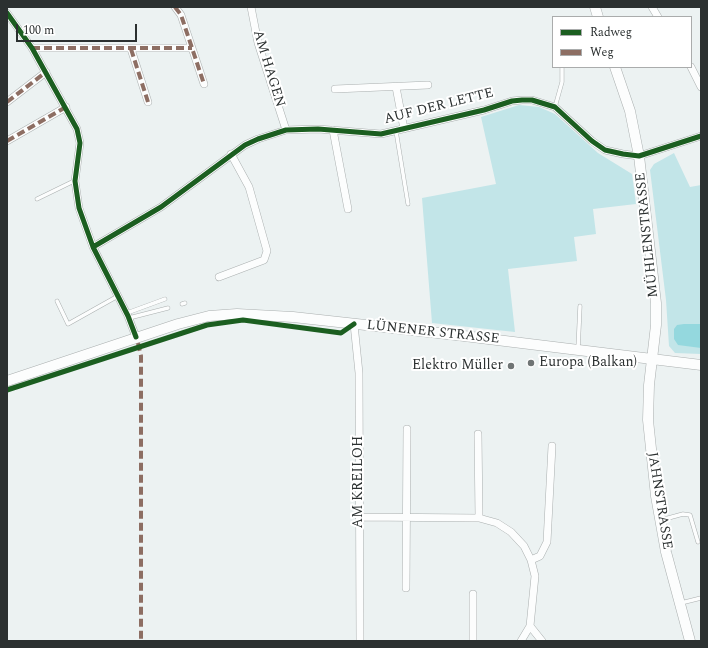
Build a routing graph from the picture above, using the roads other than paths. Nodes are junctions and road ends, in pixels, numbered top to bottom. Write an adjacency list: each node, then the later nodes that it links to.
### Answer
1 (175, 7): 7 (street)
2 (250, 7): 23 (street, AM HAGEN)
3 (652, 7): 5 (street)
4 (7, 13): 6 (street)
5 (657, 16)
6 (32, 48): 8 (street); 12 (street)
7 (192, 48): 8 (street); 13 (street)
8 (131, 49): 19 (street)
9 (562, 68): 21 (lane)
10 (615, 68): 29 (main road, MÜHLENSTRASSE)
11 (692, 68): 16 (street)
12 (46, 72): 18 (street); 20 (street)
13 (204, 84)
14 (428, 85): 15 (street, AUF DER LETTE)
15 (396, 87): 17 (street, AUF DER LETTE); 22 (street, AUF DER LETTE)
16 (701, 87)
17 (335, 89)
18 (7, 102)
19 (148, 102)
20 (66, 107): 27 (street); 30 (street)
21 (554, 107): 22 (street, AUF DER LETTE); 29 (street, AUF DER LETTE)
22 (404, 129): 25 (street, AUF DER LETTE)
23 (286, 130): 24 (street, AUF DER LETTE); 28 (street, AUF DER LETTE)
24 (333, 130): 25 (street, AUF DER LETTE); 33 (street)
25 (396, 131): 32 (lane)
26 (701, 136): 29 (street)
27 (7, 141)
28 (231, 154): 34 (street, AUF DER LETTE); 35 (street)
29 (639, 156): 45 (main road, MÜHLENSTRASSE)
30 (75, 181): 31 (lane); 34 (street)
31 (37, 198)
32 (408, 204)
33 (348, 209)
34 (93, 247): 36 (street)
35 (219, 277)
36 (118, 296): 38 (lane); 41 (street)
37 (165, 300): 41 (lane)
38 (57, 301)
39 (580, 306): 44 (lane)
40 (168, 308): 41 (lane)
41 (128, 316): 43 (street)
42 (354, 324): 43 (main road, LÜNENER STRASSE); 44 (main road, LÜNENER STRASSE); 51 (street, AM KREILOH)
43 (136, 337): 47 (main road, LÜNENER STRASSE)
44 (578, 350): 45 (main road, LÜNENER STRASSE)
45 (652, 359): 46 (main road, LÜNENER STRASSE); 54 (main road, JAHNSTRASSE)
46 (701, 364)
47 (7, 381)
48 (408, 429): 52 (street)
49 (478, 434): 53 (street)
50 (552, 446): 56 (street)
51 (359, 517): 52 (street); 62 (street, AM KREILOH)
52 (406, 517): 53 (street); 57 (street)
53 (479, 518): 56 (street)
54 (660, 520): 55 (lane); 60 (main road, JAHNSTRASSE)
55 (698, 542)
56 (532, 560): 61 (street)
57 (406, 588)
58 (473, 594): 63 (street)
59 (701, 598): 60 (lane)
60 (680, 604): 66 (main road, JAHNSTRASSE)
61 (530, 626): 64 (street); 65 (street)
62 (360, 641)
63 (473, 641)
64 (520, 641)
65 (542, 641)
66 (690, 641)

